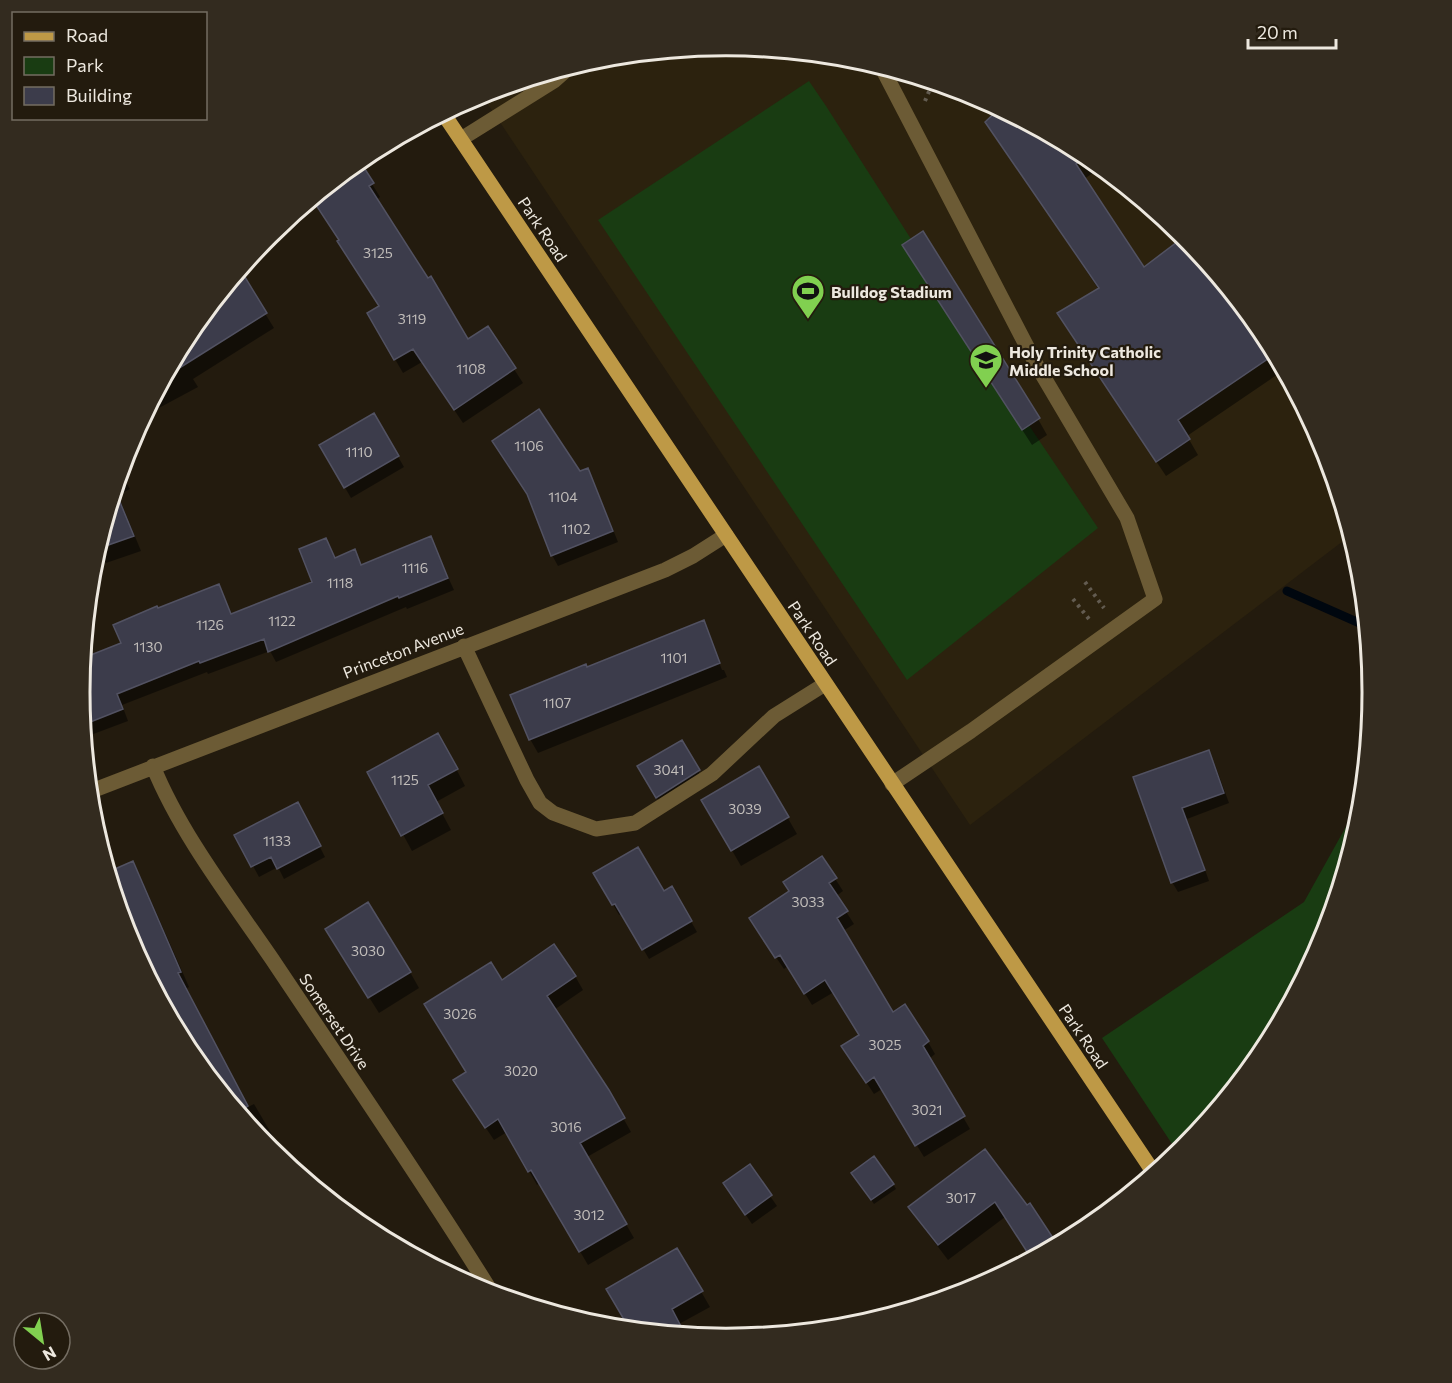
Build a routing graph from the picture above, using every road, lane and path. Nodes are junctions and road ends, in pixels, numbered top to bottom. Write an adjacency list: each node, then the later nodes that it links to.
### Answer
1 (886, 76): 11 (street)
2 (557, 78): 4 (street)
3 (448, 120): 4 (main road, Park Road)
4 (461, 139): 5 (main road, Park Road)
5 (726, 535): 8 (street, Princeton Avenue); 9 (main road, Park Road)
6 (1085, 582): 7 (path)
7 (1073, 599)
8 (464, 646): 9 (street); 10 (street, Princeton Avenue)
9 (825, 684): 11 (main road, Park Road)
10 (153, 766): 12 (street, Princeton Avenue); 14 (street, Somerset Drive)
11 (892, 784): 13 (main road, Park Road)
12 (97, 789)
13 (1149, 1166)
14 (483, 1279)

